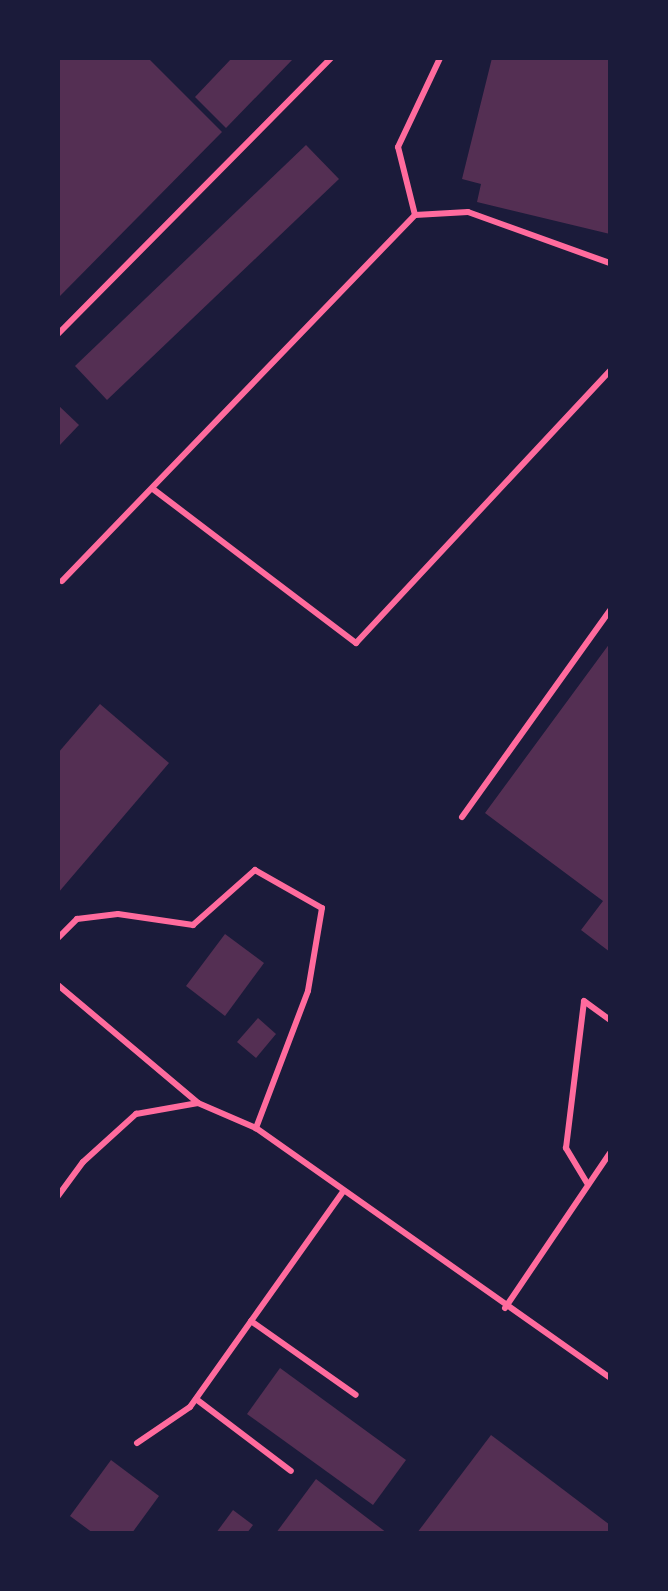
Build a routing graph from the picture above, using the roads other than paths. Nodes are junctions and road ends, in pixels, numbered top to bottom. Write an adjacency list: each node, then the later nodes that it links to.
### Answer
1 (331, 58): 5 (lane)
2 (440, 58): 3 (lane)
3 (415, 215): 4 (lane); 7 (lane)
4 (610, 263)
5 (58, 334)
6 (610, 371): 7 (lane)
7 (153, 489): 8 (lane)
8 (62, 581)
9 (610, 610): 10 (lane)
10 (462, 817)
11 (58, 938): 15 (lane)
12 (58, 985): 14 (lane)
13 (610, 1020): 17 (lane)
14 (198, 1103): 15 (lane); 19 (lane)
15 (256, 1128): 18 (lane)
16 (610, 1153): 17 (lane)
17 (587, 1183): 20 (lane)
18 (343, 1192): 20 (lane); 21 (lane)
19 (58, 1196)
20 (505, 1308): 22 (lane)
21 (251, 1321): 23 (lane); 24 (lane)
22 (610, 1378)
23 (356, 1395)
24 (196, 1399): 25 (lane); 26 (lane)
25 (137, 1443)
26 (291, 1471)

